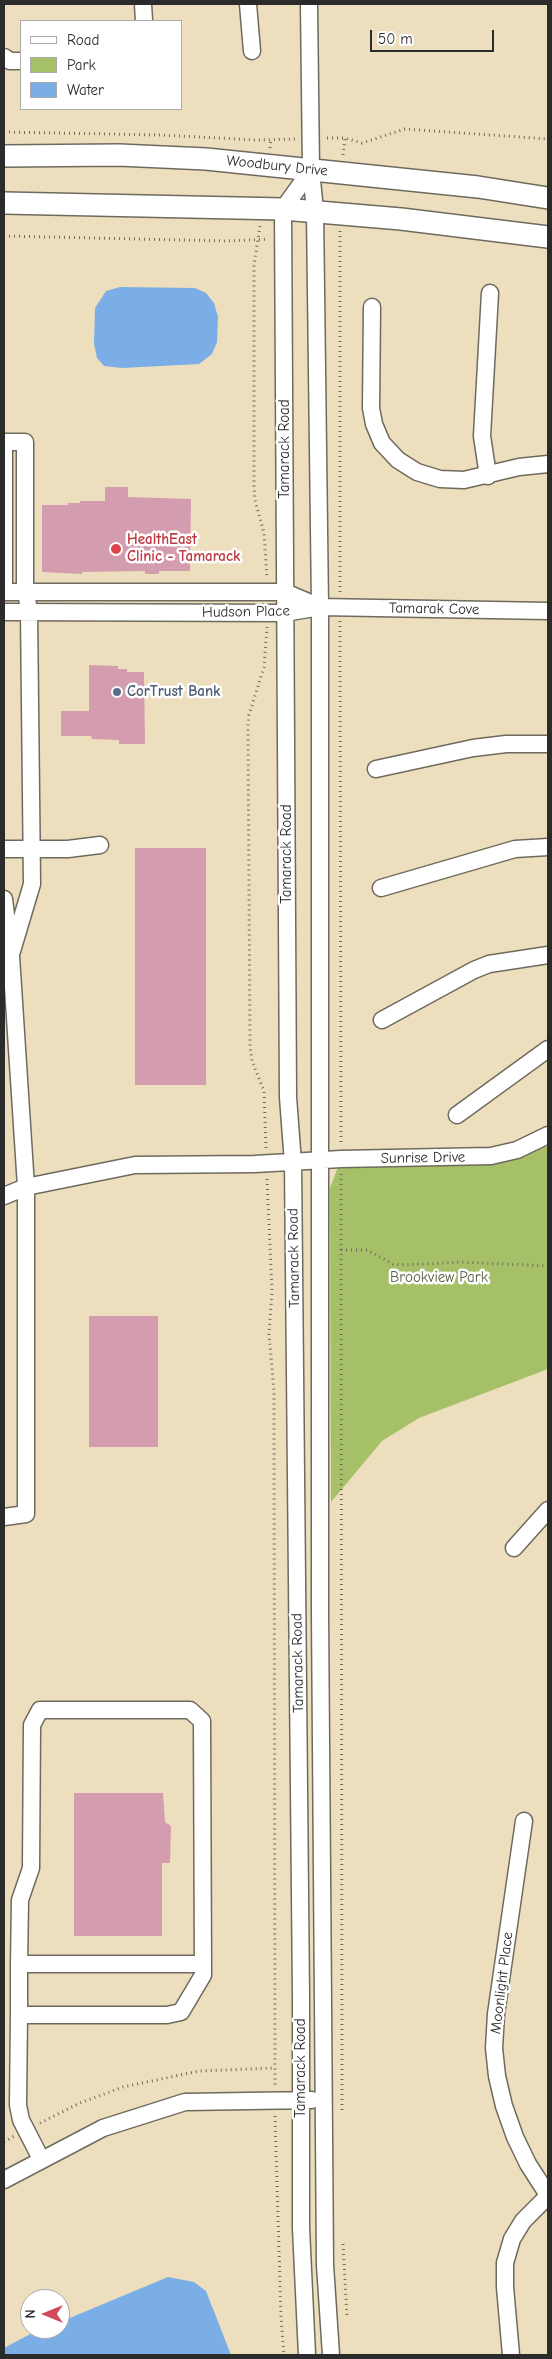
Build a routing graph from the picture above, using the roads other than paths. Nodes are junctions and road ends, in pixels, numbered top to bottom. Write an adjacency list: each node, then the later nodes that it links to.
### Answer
1 (143, 4): 4 (street)
2 (248, 4): 5 (street)
3 (309, 4): 9 (street, Tamarack Road)
4 (144, 20)
5 (252, 51)
6 (4, 58): 7 (street)
7 (20, 61)
8 (4, 156): 9 (main road, Woodbury Drive)
9 (311, 170): 10 (main road, Woodbury Drive); 12 (street); 13 (street, Tamarack Road)
10 (548, 198)
11 (4, 203): 12 (main road)
12 (283, 208): 13 (main road); 23 (street, Tamarack Road)
13 (315, 211): 14 (main road); 24 (street, Tamarack Road)
14 (548, 237)
15 (490, 293): 19 (street)
16 (372, 307): 19 (street)
17 (4, 442): 20 (street); 22 (street)
18 (548, 464): 19 (street)
19 (488, 476)
20 (4, 585)
21 (4, 592): 22 (street, Hudson Place)
22 (26, 592): 23 (street, Hudson Place); 27 (street)
23 (285, 592): 24 (street, Hudson Place); 28 (street, Tamarack Road)
24 (320, 607): 25 (street, Tamarak Cove); 28 (street, Hudson Place); 44 (street, Tamarack Road)
25 (548, 611)
26 (4, 612): 27 (street, Hudson Place)
27 (29, 612): 28 (street, Hudson Place); 34 (street)
28 (285, 613): 43 (street, Tamarack Road)
29 (548, 744): 30 (street)
30 (376, 769)
31 (100, 846): 34 (street)
32 (548, 847): 35 (street)
33 (4, 849): 34 (street)
34 (32, 849): 38 (street)
35 (381, 888)
36 (4, 899): 38 (street)
37 (548, 955): 39 (street)
38 (11, 956): 45 (street)
39 (382, 1020)
40 (548, 1049): 41 (street)
41 (457, 1115)
42 (546, 1141): 44 (street, Sunrise Drive)
43 (293, 1162): 44 (street, Sunrise Drive); 45 (street, Sunrise Drive); 54 (street, Tamarack Road)
44 (320, 1162): 55 (street, Tamarack Road)
45 (26, 1187): 46 (street, Sunrise Drive); 48 (street)
46 (4, 1196)
47 (548, 1510): 49 (street)
48 (4, 1517)
49 (514, 1548)
50 (524, 1820): 58 (street, Moonlight Place)
51 (19, 1964): 52 (street); 52 (street); 53 (street)
52 (203, 1964): 53 (street)
53 (19, 2015): 56 (street)
54 (301, 2100): 55 (street); 56 (street); 59 (street, Tamarack Road)
55 (324, 2100): 60 (street, Tamarack Road)
56 (41, 2159): 57 (street)
57 (4, 2180)
58 (548, 2195): 61 (street)
59 (306, 2355)
60 (331, 2355)
61 (511, 2355)

